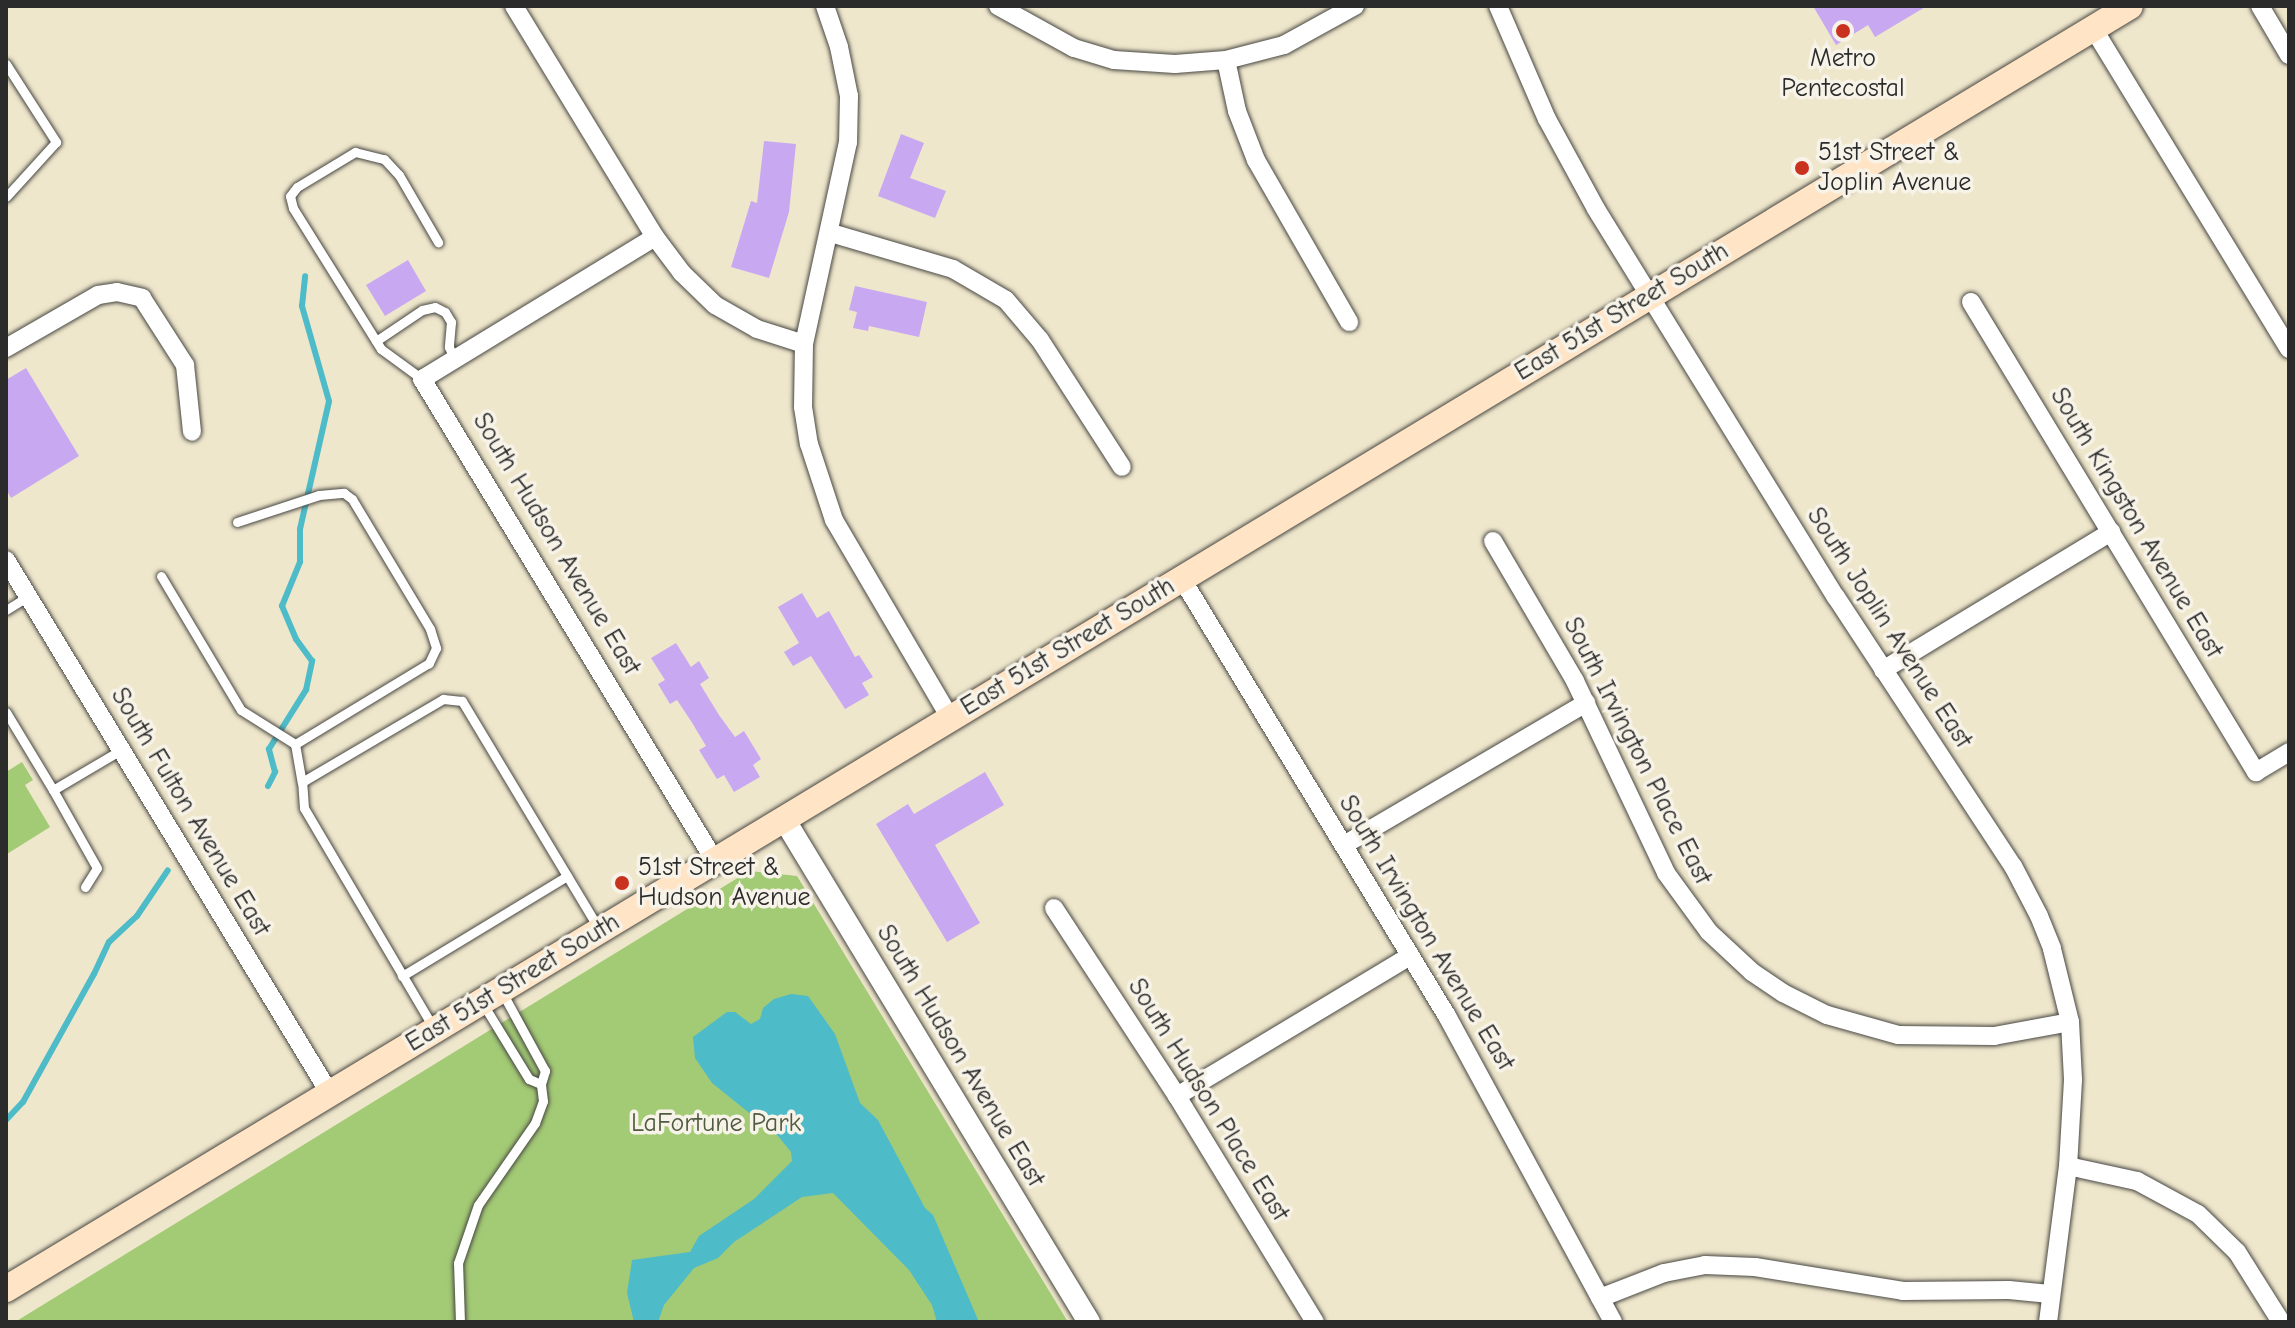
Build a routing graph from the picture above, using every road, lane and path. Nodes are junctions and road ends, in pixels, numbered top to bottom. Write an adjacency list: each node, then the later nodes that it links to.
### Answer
1 (514, 6): 16 (street)
2 (825, 6): 15 (street)
3 (998, 6): 8 (street)
4 (1355, 6): 12 (street)
5 (1498, 6): 18 (street, South Joplin Avenue East)
6 (2130, 6): 9 (main road, East 51st Street South)
7 (2260, 6): 10 (street)
8 (1031, 14): 12 (street)
9 (2093, 28): 18 (main road, East 51st Street South); 24 (street)
10 (2283, 31): 11 (street)
11 (2289, 55)
12 (1226, 60): 20 (street)
13 (6, 64): 14 (lane)
14 (6, 197)
15 (831, 233): 22 (street); 28 (street)
16 (655, 237): 22 (street); 25 (street)
17 (438, 242): 21 (lane)
18 (1651, 295): 34 (main road, East 51st Street South); 37 (street, South Joplin Avenue East)
19 (1971, 302): 30 (street, South Kingston Avenue East)
20 (1349, 322)
21 (376, 341): 25 (lane); 26 (lane)
22 (804, 344): 40 (street)
23 (6, 348): 27 (street)
24 (2289, 349)
25 (454, 359): 26 (street)
26 (422, 379): 48 (street, South Hudson Avenue East)
27 (192, 432)
28 (1122, 467)
29 (237, 522): 41 (lane)
30 (2111, 532): 37 (street); 43 (street, South Kingston Avenue East)
31 (1493, 541): 38 (street, South Irvington Place East)
32 (6, 560): 35 (street, South Fulton Avenue East)
33 (161, 576): 41 (lane)
34 (1182, 579): 40 (main road, East 51st Street South); 47 (street, South Irvington Avenue East)
35 (28, 596): 36 (lane); 42 (street, South Fulton Avenue East)
36 (6, 610)
37 (1883, 670): 56 (street, South Joplin Avenue East)
38 (1586, 703): 47 (street); 56 (street, South Irvington Place East)
39 (6, 712): 45 (lane)
40 (950, 718): 46 (main road, East 51st Street South)
41 (295, 744): 44 (lane)
42 (121, 750): 45 (lane); 59 (street, South Fulton Avenue East)
43 (2289, 752)
44 (302, 782): 49 (lane); 54 (lane)
45 (53, 790): 50 (lane)
46 (784, 819): 48 (main road, East 51st Street South); 66 (street, South Hudson Avenue East)
47 (1344, 845): 53 (street, South Irvington Avenue East)
48 (715, 861): 52 (main road, East 51st Street South)
49 (567, 876): 52 (lane); 54 (lane)
50 (85, 887)
51 (1054, 908): 60 (street, South Hudson Place East)
52 (600, 930): 55 (main road, East 51st Street South)
53 (1410, 956): 60 (street); 64 (street, South Irvington Avenue East)
54 (402, 976): 57 (lane)
55 (492, 996): 57 (main road, East 51st Street South); 58 (lane); 58 (lane)
56 (2070, 1022): 61 (street, South Joplin Avenue East)
57 (434, 1030): 59 (main road, East 51st Street South)
58 (541, 1084): 65 (lane)
59 (329, 1092): 62 (main road, East 51st Street South)
60 (1177, 1096): 67 (street, South Hudson Place East)
61 (2068, 1166): 63 (street, South Joplin Avenue East); 70 (street)
62 (6, 1289)
63 (2050, 1294): 64 (street); 69 (street, South Joplin Avenue East)
64 (1600, 1298): 68 (street, South Irvington Avenue East)
65 (460, 1322)
66 (1089, 1322)
67 (1315, 1322)
68 (1613, 1322)
69 (2048, 1322)
70 (2281, 1322)

